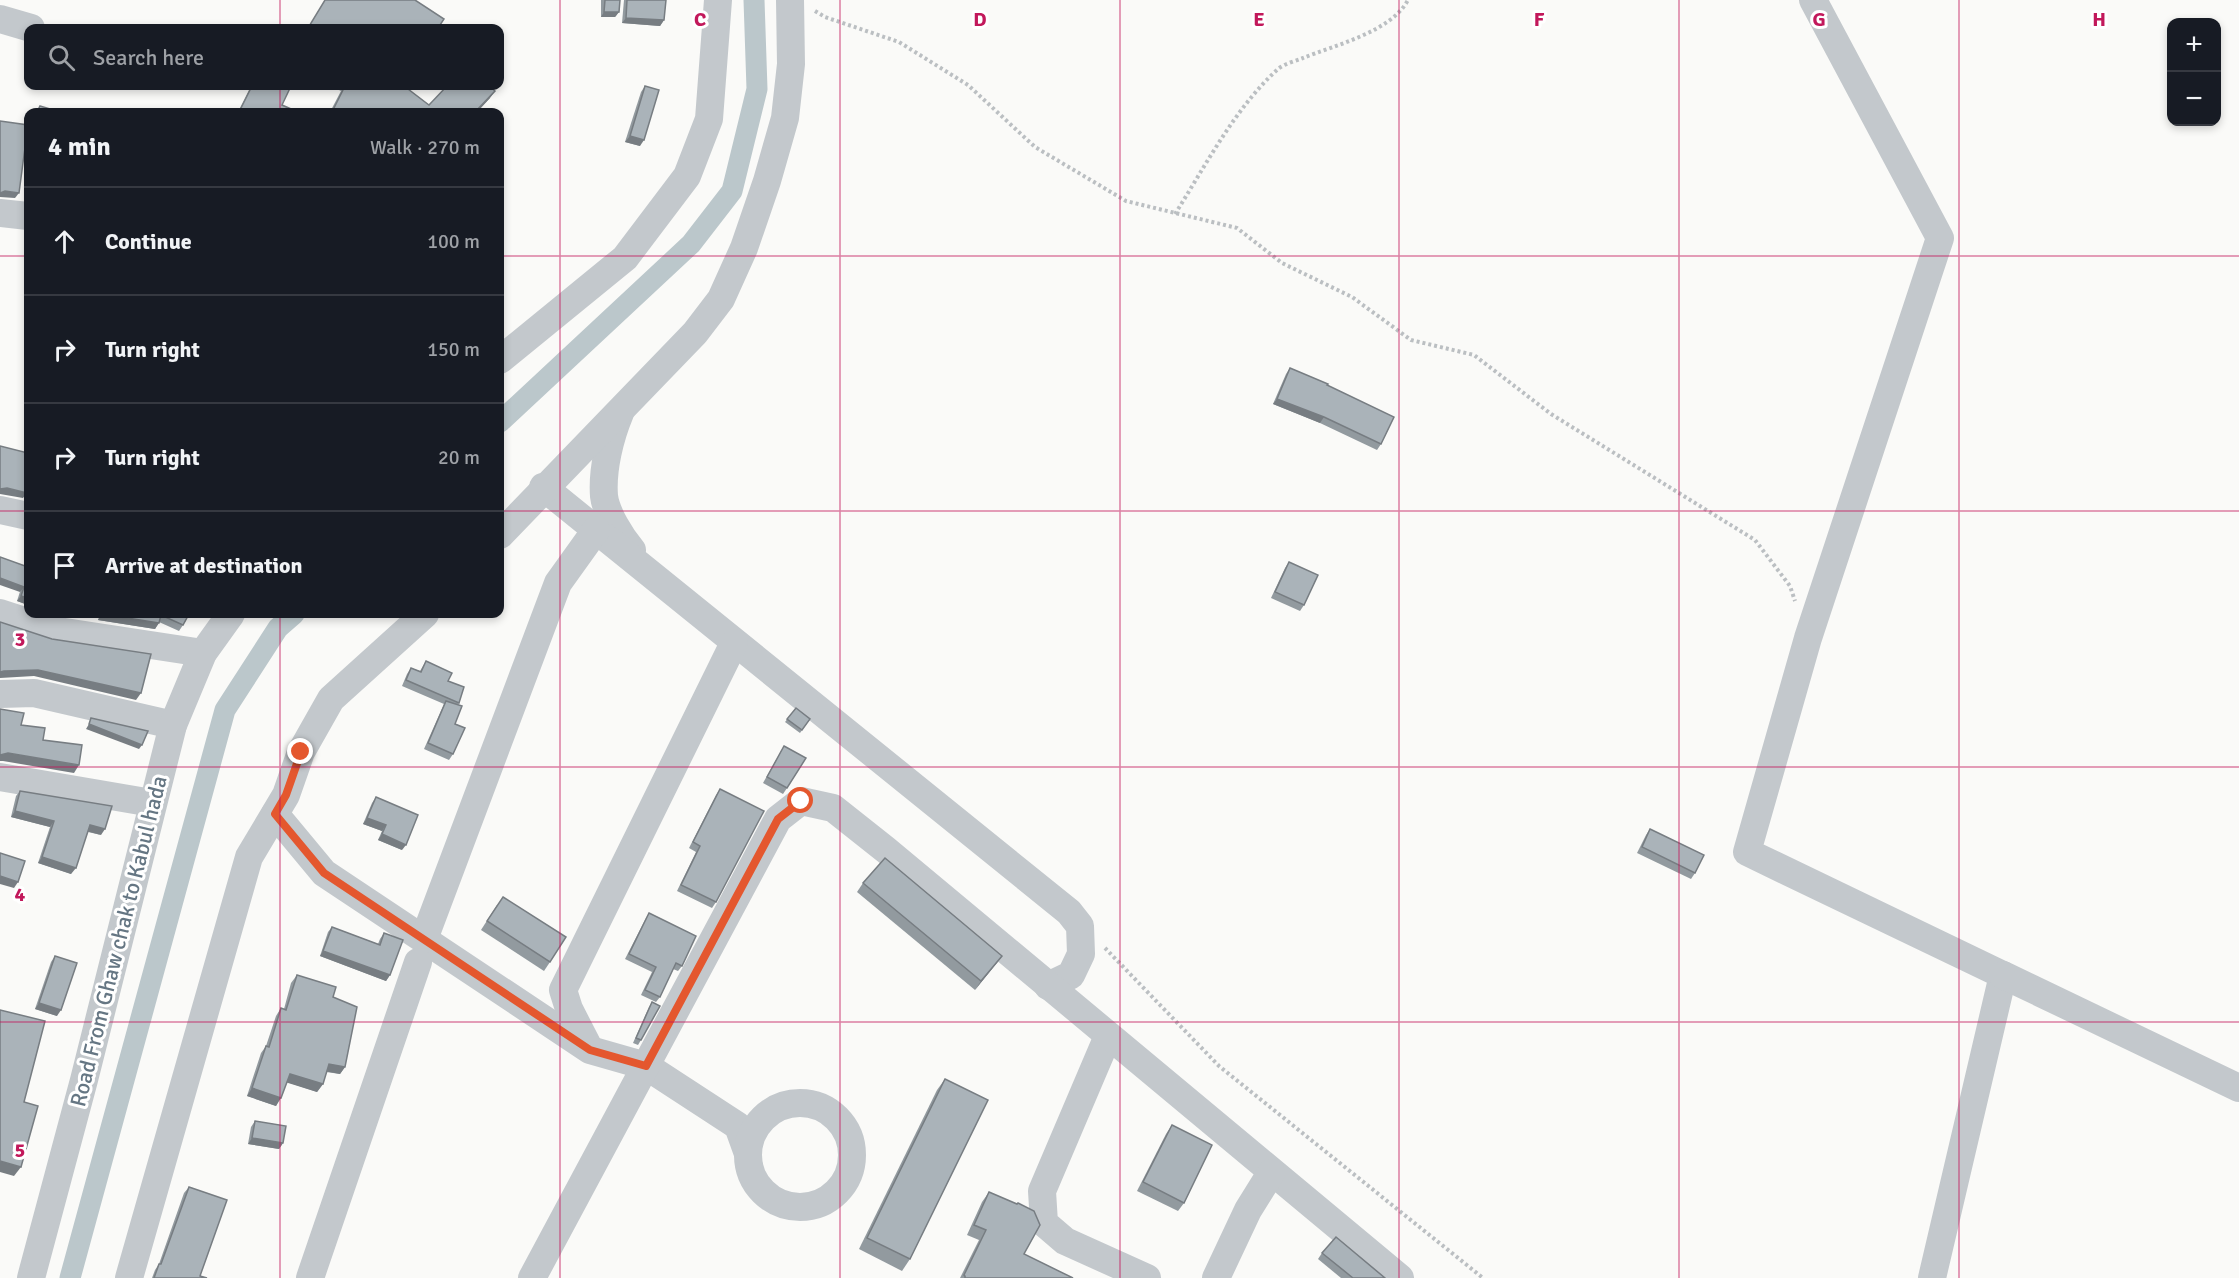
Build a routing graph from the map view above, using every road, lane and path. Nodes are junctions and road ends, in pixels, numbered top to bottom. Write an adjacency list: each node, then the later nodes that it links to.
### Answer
1 (718, 0): 10 (street)
2 (1408, 0): 8 (path)
3 (1812, 0): 21 (street)
4 (798, 3): 8 (path); 11 (street)
5 (0, 20): 6 (street)
6 (24, 26)
7 (0, 213): 9 (street)
8 (1175, 214): 21 (path)
9 (24, 216)
10 (504, 357)
11 (622, 409): 12 (street); 17 (street)
12 (543, 488): 15 (street); 16 (street)
13 (0, 510): 14 (street)
14 (24, 515)
15 (596, 530): 17 (street); 30 (street)
16 (504, 531)
17 (654, 577): 22 (street)
18 (0, 613): 23 (street)
19 (228, 618): 23 (street, Road From Ghaw chak to Kabul hada)
20 (421, 618): 28 (street)
21 (1808, 638): 31 (street)
22 (735, 643): 29 (street); 34 (street)
23 (203, 653): 25 (street, Road From Ghaw chak to Kabul hada)
24 (0, 694): 25 (street)
25 (173, 725): 27 (street, Road From Ghaw chak to Kabul hada)
26 (0, 777): 27 (street)
27 (152, 802): 39 (street, Road From Ghaw chak to Kabul hada)
28 (275, 814): 30 (street); 40 (street)
29 (1080, 940): 32 (street); 46 (path)
30 (421, 950): 34 (street); 41 (street)
31 (2003, 975): 36 (street); 47 (street)
32 (1048, 986): 33 (street); 35 (street)
33 (1108, 1036): 38 (street); 43 (street)
34 (590, 1050): 35 (street)
35 (646, 1066): 37 (street); 42 (street)
36 (2239, 1088)
37 (743, 1138): 37 (street)
38 (1271, 1173): 44 (street); 45 (street)
39 (31, 1278)
40 (129, 1278)
41 (310, 1278)
42 (532, 1278)
43 (1147, 1278)
44 (1216, 1278)
45 (1400, 1278)
46 (1483, 1278)
47 (1932, 1278)

